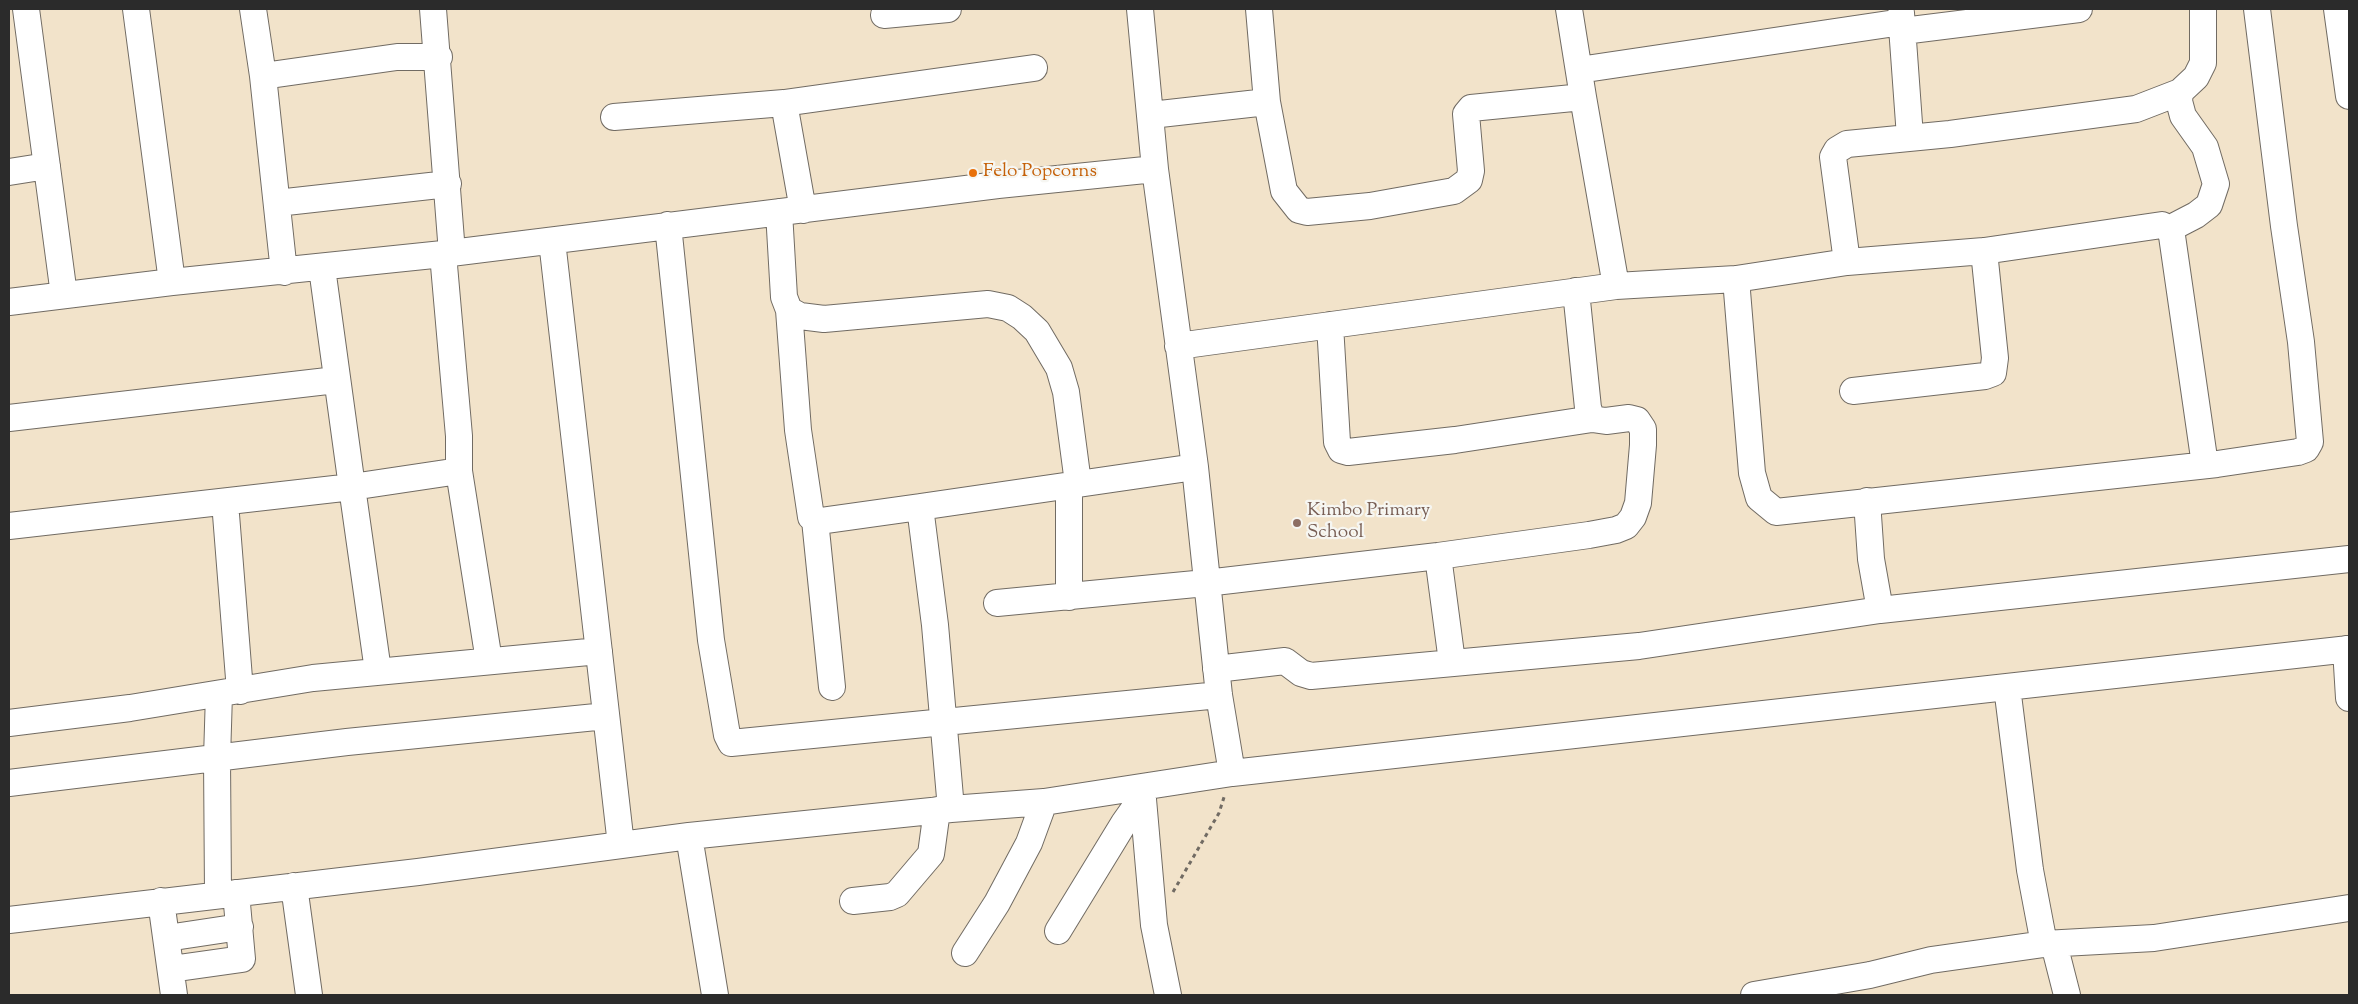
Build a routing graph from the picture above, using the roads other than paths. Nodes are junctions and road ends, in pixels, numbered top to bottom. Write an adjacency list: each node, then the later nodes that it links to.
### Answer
1 (26, 9): 27 (street)
2 (136, 9): 42 (street)
3 (253, 9): 18 (street)
4 (433, 9): 15 (street)
5 (948, 9): 13 (street)
6 (1140, 9): 24 (street)
7 (1259, 9): 23 (street)
8 (1569, 9): 17 (street)
9 (2078, 9): 14 (street)
10 (2203, 9): 19 (street)
11 (2257, 9): 54 (street)
12 (2337, 9): 20 (street)
13 (884, 16)
14 (1902, 21): 17 (street); 26 (street)
15 (439, 57): 18 (street); 30 (street)
16 (1034, 68): 22 (street)
17 (1579, 70): 21 (street)
18 (263, 76): 31 (street)
19 (2180, 92): 26 (street); 34 (street)
20 (2349, 96)
21 (1583, 97): 23 (street); 43 (street)
22 (784, 102): 25 (street); 32 (street)
23 (1267, 102): 24 (street)
24 (1151, 115): 28 (street)
25 (614, 117)
26 (1910, 137): 38 (street)
27 (47, 166): 29 (street); 45 (street)
28 (1155, 169): 32 (street); 49 (street)
29 (9, 172)
30 (448, 184): 31 (street); 37 (street)
31 (277, 204): 40 (street)
32 (791, 211): 33 (street); 47 (street)
33 (668, 225): 35 (street); 83 (street)
34 (2169, 229): 36 (street); 54 (street)
35 (552, 242): 37 (street); 71 (street)
36 (1984, 251): 38 (street); 51 (street)
37 (448, 254): 39 (street); 56 (street)
38 (1847, 262): 41 (street)
39 (322, 268): 40 (street); 50 (street)
40 (284, 272): 42 (street)
41 (1736, 279): 43 (street); 59 (street)
42 (172, 282): 45 (street)
43 (1616, 286): 44 (street)
44 (1576, 292): 48 (street); 53 (street)
45 (64, 295): 46 (street)
46 (9, 302)
47 (789, 310): 57 (street); 62 (street)
48 (1330, 325): 49 (street); 53 (street)
49 (1178, 346): 55 (street)
50 (336, 380): 52 (street); 58 (street)
51 (1853, 391)
52 (9, 418)
53 (1592, 419): 64 (street)
54 (2205, 465): 59 (street)
55 (1195, 467): 57 (street); 66 (street)
56 (459, 471): 58 (street); 72 (street)
57 (1073, 484): 61 (street); 67 (street)
58 (352, 487): 60 (street); 75 (street)
59 (1867, 501): 69 (street)
60 (224, 502): 63 (street); 78 (street)
61 (920, 507): 62 (street); 83 (street)
62 (816, 520): 76 (street)
63 (9, 526)
64 (1438, 556): 66 (street); 73 (street)
65 (2349, 559): 69 (street)
66 (1206, 584): 67 (street); 74 (street)
67 (1069, 597): 68 (street)
68 (997, 603)
69 (1880, 610): 73 (street)
70 (2347, 649): 77 (street); 80 (street)
71 (599, 650): 72 (street); 81 (street)
72 (489, 661): 75 (street)
73 (1452, 662): 74 (street)
74 (1216, 669): 79 (street)
75 (378, 671): 78 (street)
76 (832, 687)
77 (2007, 687): 85 (street); 101 (street)
78 (230, 692): 82 (street); 84 (street)
79 (1219, 695): 83 (street); 85 (street)
80 (2349, 698)
81 (606, 716): 84 (street); 91 (street)
82 (9, 723)
83 (942, 723): 89 (street)
84 (217, 758): 86 (street); 93 (street)
85 (1232, 773): 87 (street)
86 (9, 783)
87 (1142, 794): 88 (street); 99 (street); 107 (street)
88 (1044, 802): 89 (street); 102 (street)
89 (944, 810): 90 (street); 95 (street)
90 (689, 836): 91 (street); 106 (street)
91 (621, 844): 92 (street)
92 (294, 886): 93 (street); 105 (street)
93 (227, 894): 94 (street); 98 (street)
94 (161, 901): 97 (street); 100 (street)
95 (853, 901)
96 (2349, 908): 101 (street)
97 (9, 920)
98 (240, 927): 100 (street); 103 (street)
99 (1058, 931)
100 (167, 938): 103 (street)
101 (2049, 944): 108 (street); 109 (street)
102 (965, 953)
103 (171, 969): 104 (street)
104 (174, 995)
105 (309, 995)
106 (715, 995)
107 (1168, 995)
108 (1754, 995)
109 (2067, 995)

